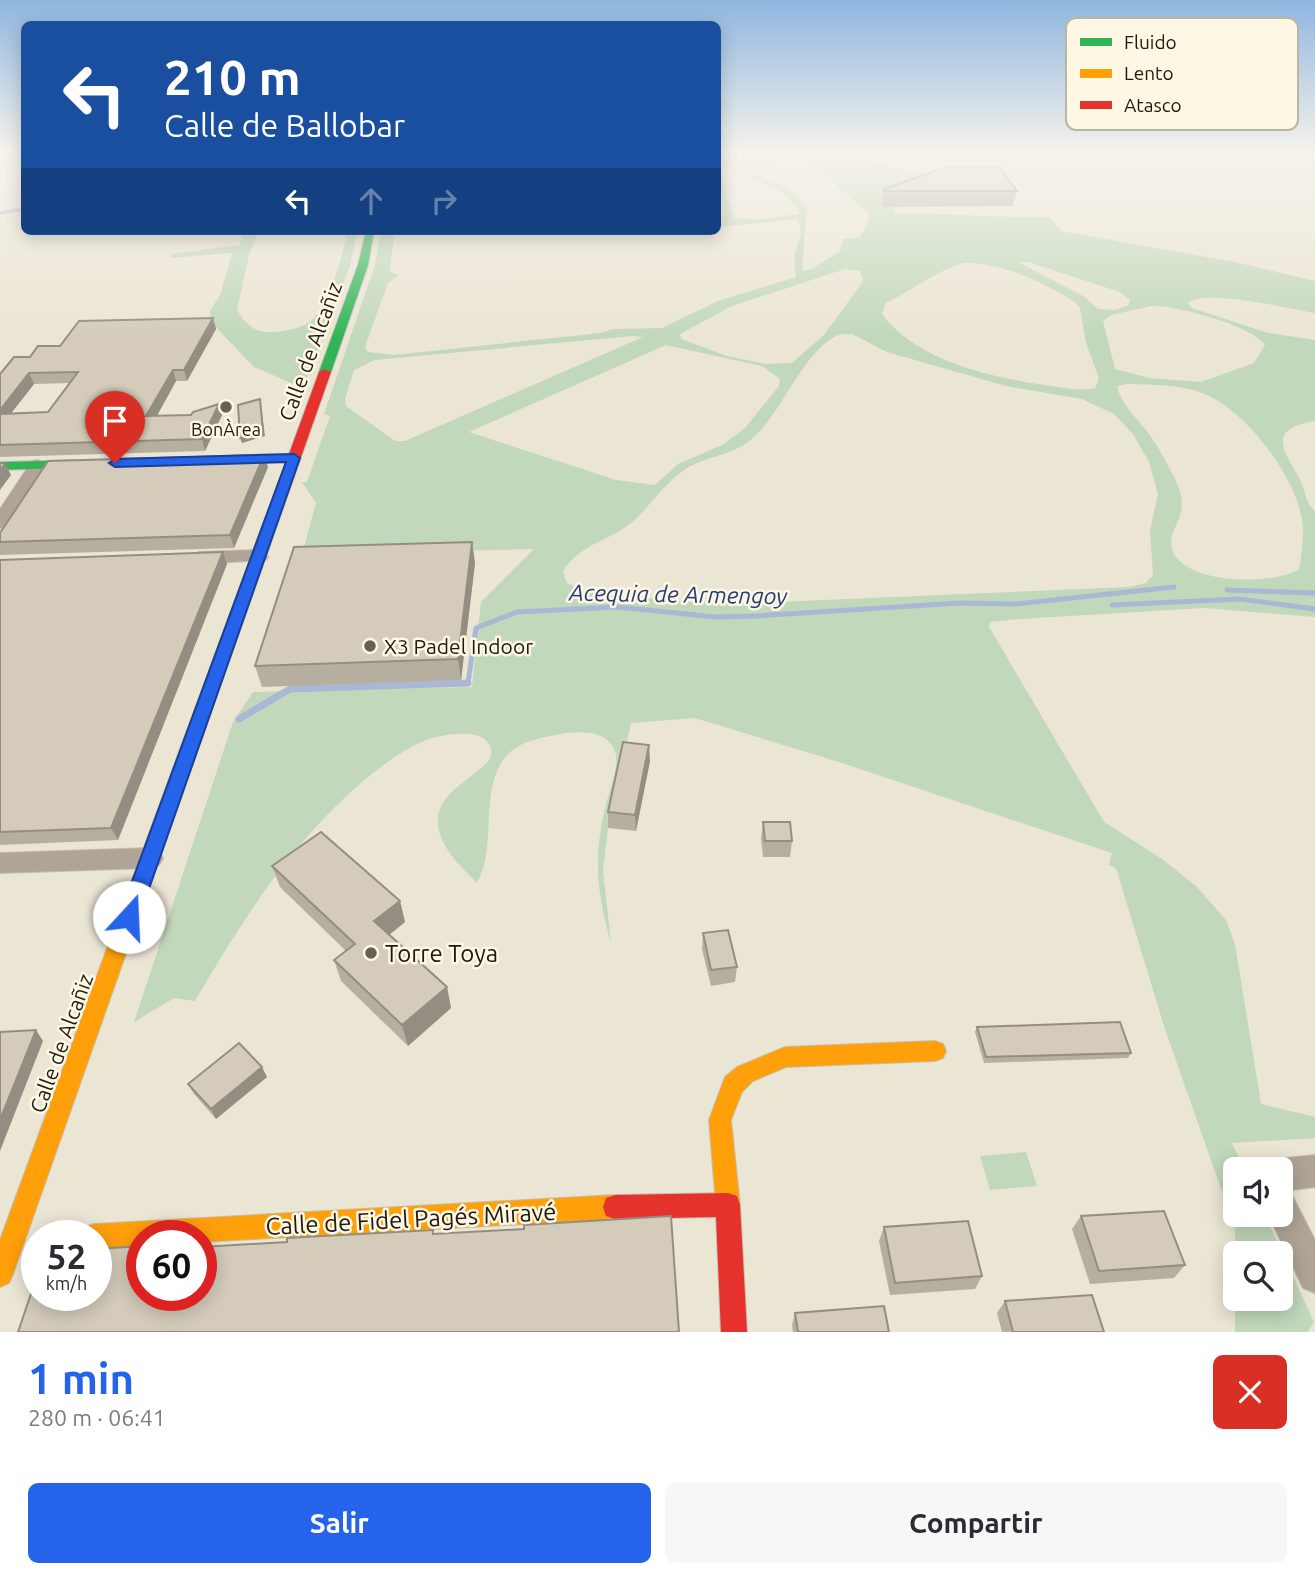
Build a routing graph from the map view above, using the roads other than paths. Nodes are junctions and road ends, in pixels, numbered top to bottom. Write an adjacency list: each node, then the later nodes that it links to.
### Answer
1 (369, 235): 2 (main road, Calle de Alcañiz)
2 (294, 458): 3 (main road); 8 (main road, Calle de Alcañiz)
3 (213, 460)
4 (106, 463): 5 (main road)
5 (38, 465): 6 (main road); 7 (street)
6 (0, 466)
7 (0, 523)
8 (259, 556): 9 (street); 10 (main road, Calle de Alcañiz)
9 (181, 558)
10 (150, 858): 11 (street); 18 (main road, Calle de Alcañiz)
11 (0, 863)
12 (935, 1051): 15 (main road)
13 (1315, 1171): 14 (street)
14 (1293, 1173)
15 (728, 1205): 17 (main road, Calle de Fidel Pagés Miravé); 21 (main road)
16 (1291, 1227): 20 (street)
17 (112, 1235)
18 (17, 1238): 19 (main road, Calle de Alcañiz)
19 (0, 1274)
20 (1315, 1276)
21 (734, 1332)

